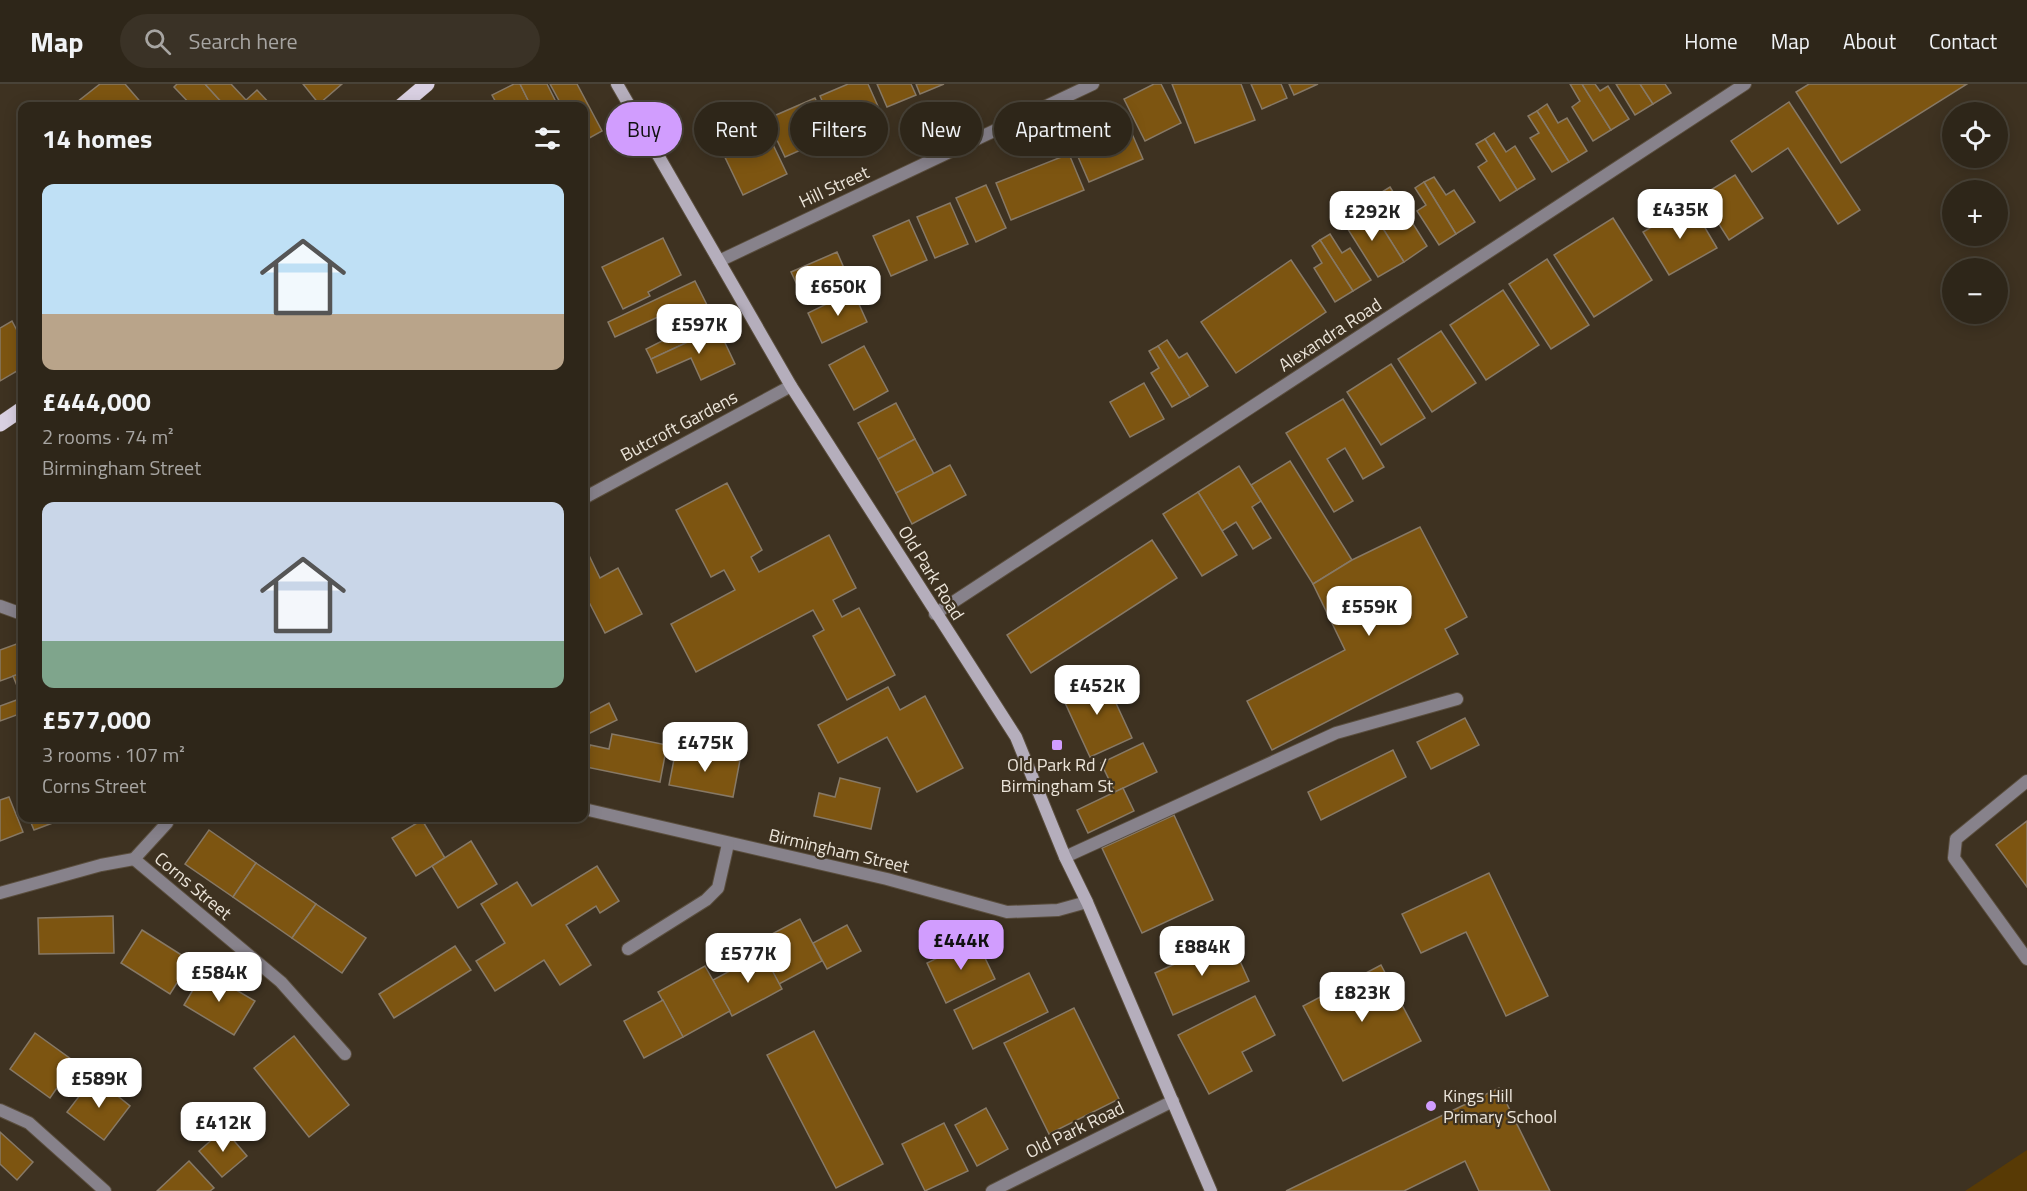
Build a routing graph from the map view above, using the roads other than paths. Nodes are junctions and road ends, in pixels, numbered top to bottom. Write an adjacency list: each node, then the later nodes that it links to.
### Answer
1 (427, 84): 5 (main road)
2 (616, 84): 6 (street, Old Park Road)
3 (1093, 84): 6 (street, Hill Street)
4 (1745, 84): 13 (street, Alexandra Road)
5 (406, 102)
6 (719, 261): 7 (street, Old Park Road)
7 (791, 386): 10 (street, Butcroft Gardens); 13 (street, Old Park Road)
8 (18, 412): 9 (main road)
9 (0, 424)
10 (588, 496)
11 (0, 606): 12 (street)
12 (18, 613)
13 (935, 614): 19 (street, Old Park Road)
14 (1457, 699): 19 (street)
15 (2027, 781): 24 (street)
16 (588, 810): 18 (street, Birmingham Street)
17 (166, 822): 20 (street, Corns Street)
18 (728, 844): 22 (street, Birmingham Street); 23 (street)
19 (1065, 857): 22 (street, Old Park Road)
20 (134, 860): 21 (street); 25 (street, Corns Street)
21 (0, 893)
22 (1087, 902): 26 (street, Old Park Road)
23 (628, 949)
24 (2027, 959)
25 (345, 1054)
26 (1173, 1101): 29 (street, Old Park Road); 30 (street, Old Park Road)
27 (0, 1110): 28 (street)
28 (105, 1191)
29 (992, 1191)
30 (1211, 1191)

